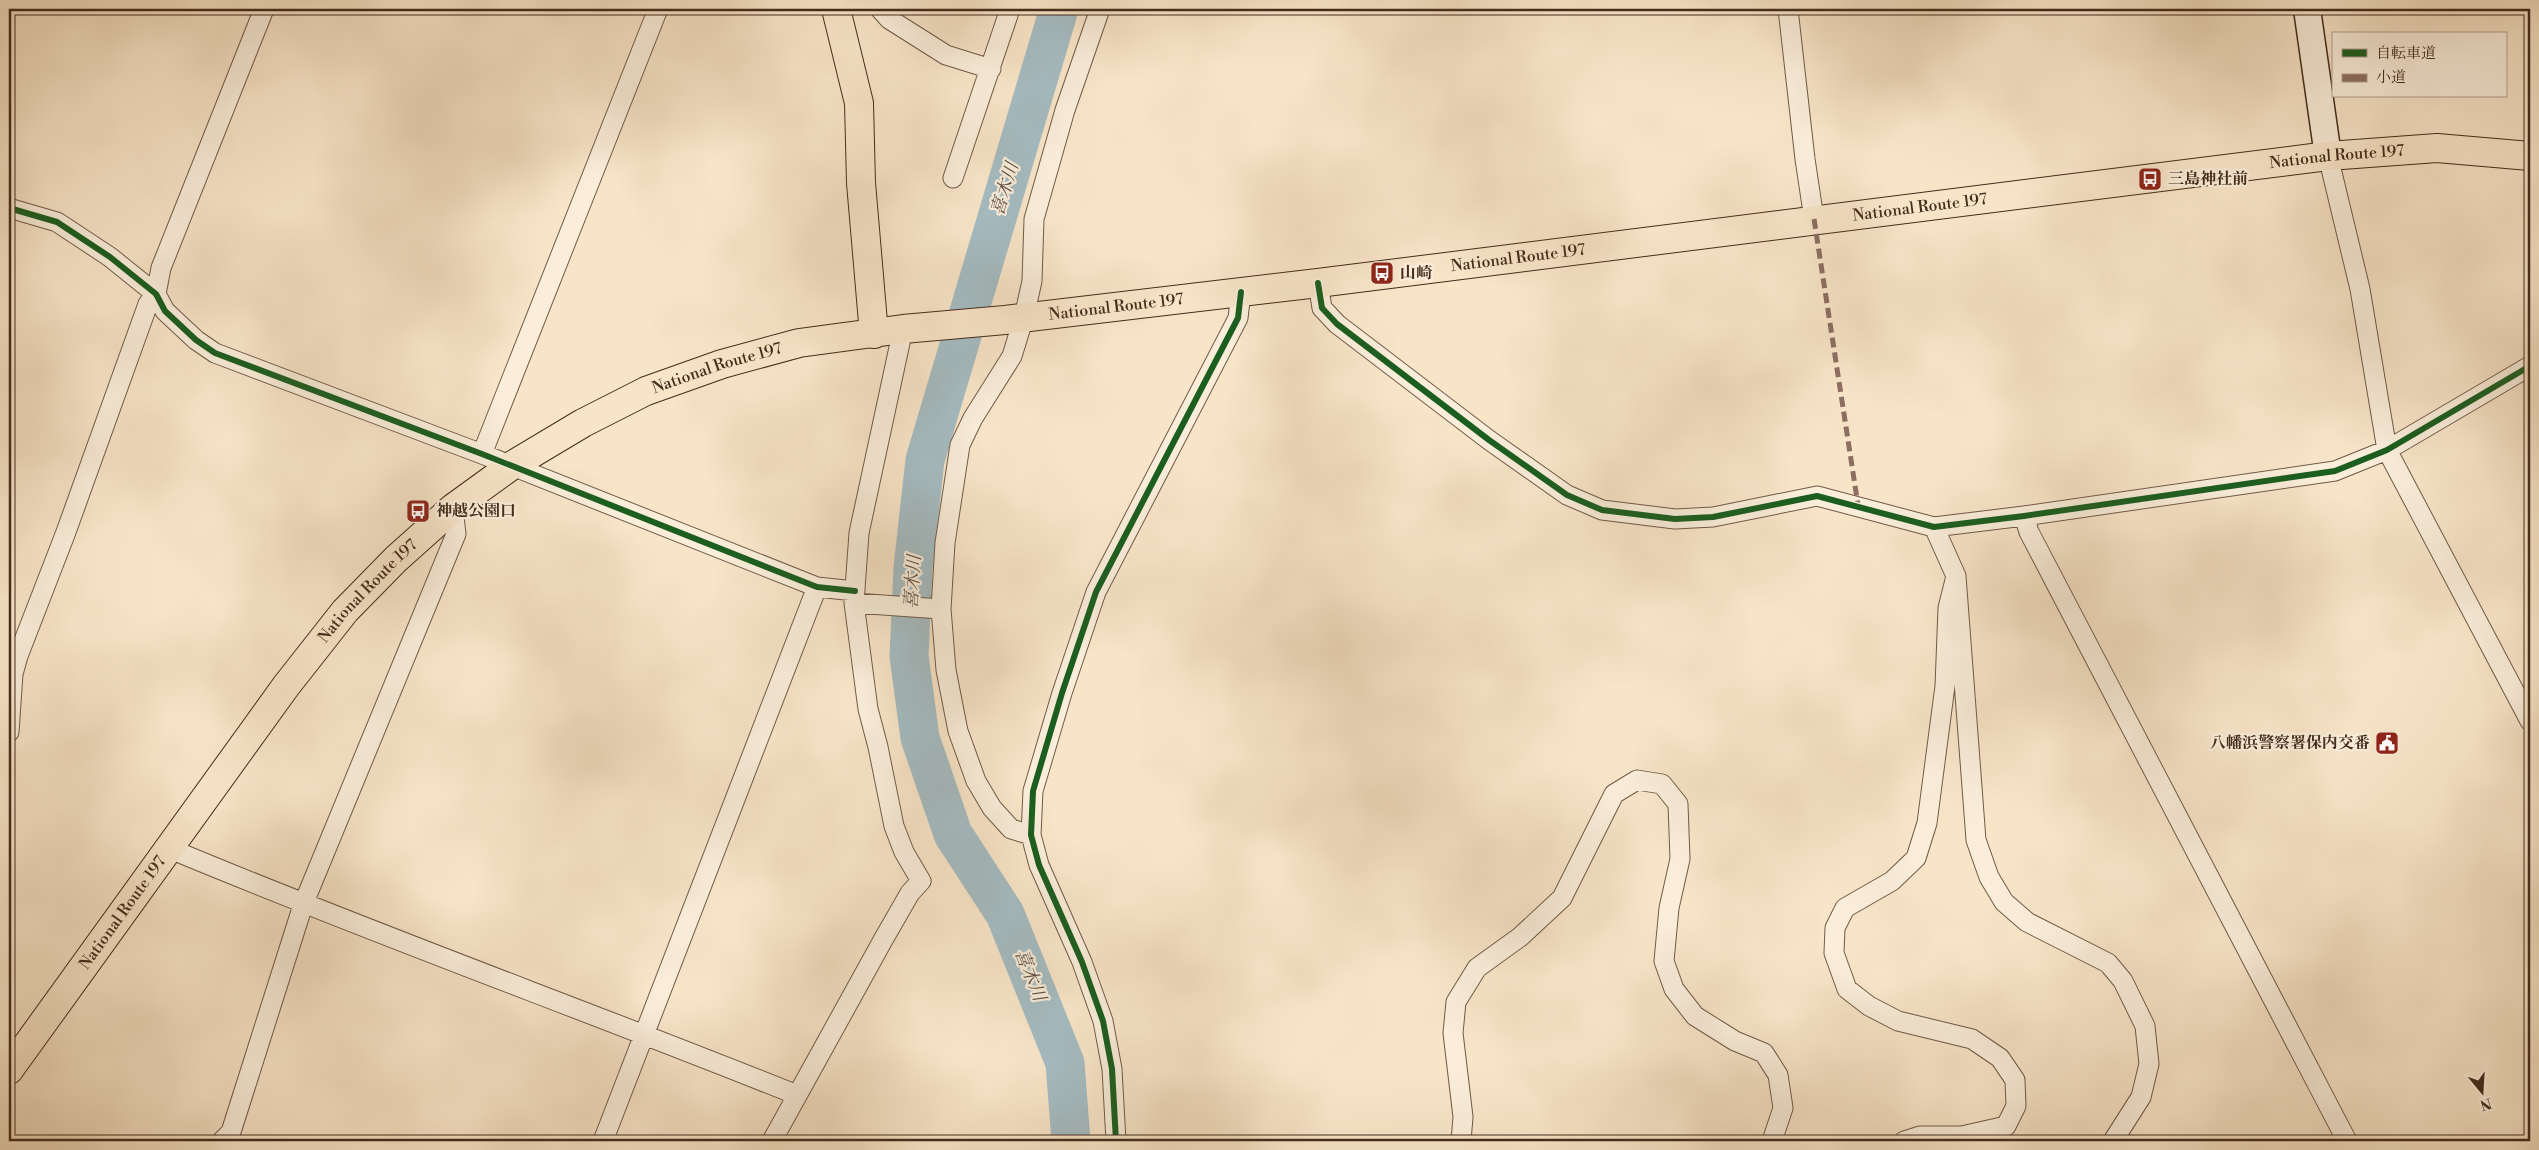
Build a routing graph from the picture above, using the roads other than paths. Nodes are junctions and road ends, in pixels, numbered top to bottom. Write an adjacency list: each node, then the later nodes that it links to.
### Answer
1 (264, 9): 17 (street)
2 (658, 9): 23 (street)
3 (836, 9): 20 (highway)
4 (880, 9): 9 (street)
5 (1010, 9): 9 (street)
6 (1100, 9): 18 (street)
7 (1788, 9): 14 (street)
8 (2307, 9): 10 (main road)
9 (991, 69): 12 (street)
10 (2328, 156): 11 (highway, National Route 197); 14 (highway, National Route 197); 22 (street)
11 (2530, 156)
12 (953, 178)
13 (9, 208): 17 (street)
14 (1814, 220): 15 (highway, National Route 197)
15 (1318, 283): 16 (highway, National Route 197); 27 (street)
16 (1241, 292): 18 (highway, National Route 197); 35 (street)
17 (156, 294): 23 (street); 32 (street)
18 (1015, 318): 19 (highway, National Route 197); 31 (street)
19 (911, 328): 20 (highway, National Route 197); 30 (street)
20 (874, 334): 24 (highway, National Route 197)
21 (2530, 366): 22 (street)
22 (2387, 450): 26 (street); 33 (street)
23 (482, 454): 24 (street)
24 (511, 466): 25 (highway, National Route 197); 29 (street)
25 (454, 508): 36 (highway, National Route 197); 37 (street)
26 (2024, 516): 27 (street); 49 (street)
27 (1934, 527): 28 (street)
28 (1956, 576): 47 (street); 48 (street)
29 (817, 587): 30 (street); 38 (street)
30 (858, 599): 31 (street); 40 (street)
31 (935, 609): 35 (street)
32 (14, 658): 34 (street)
33 (2530, 721)
34 (9, 732)
35 (1031, 835): 44 (street)
36 (168, 848): 37 (street); 39 (highway, National Route 197)
37 (303, 905): 38 (street); 41 (street)
38 (645, 1034): 40 (street); 42 (street)
39 (9, 1070)
40 (798, 1095): 43 (street)
41 (222, 1141)
42 (603, 1141)
43 (772, 1141)
44 (1116, 1141)
45 (1461, 1141): 46 (street)
46 (1772, 1141)
47 (1904, 1141)
48 (2113, 1141)
49 (2347, 1141)

